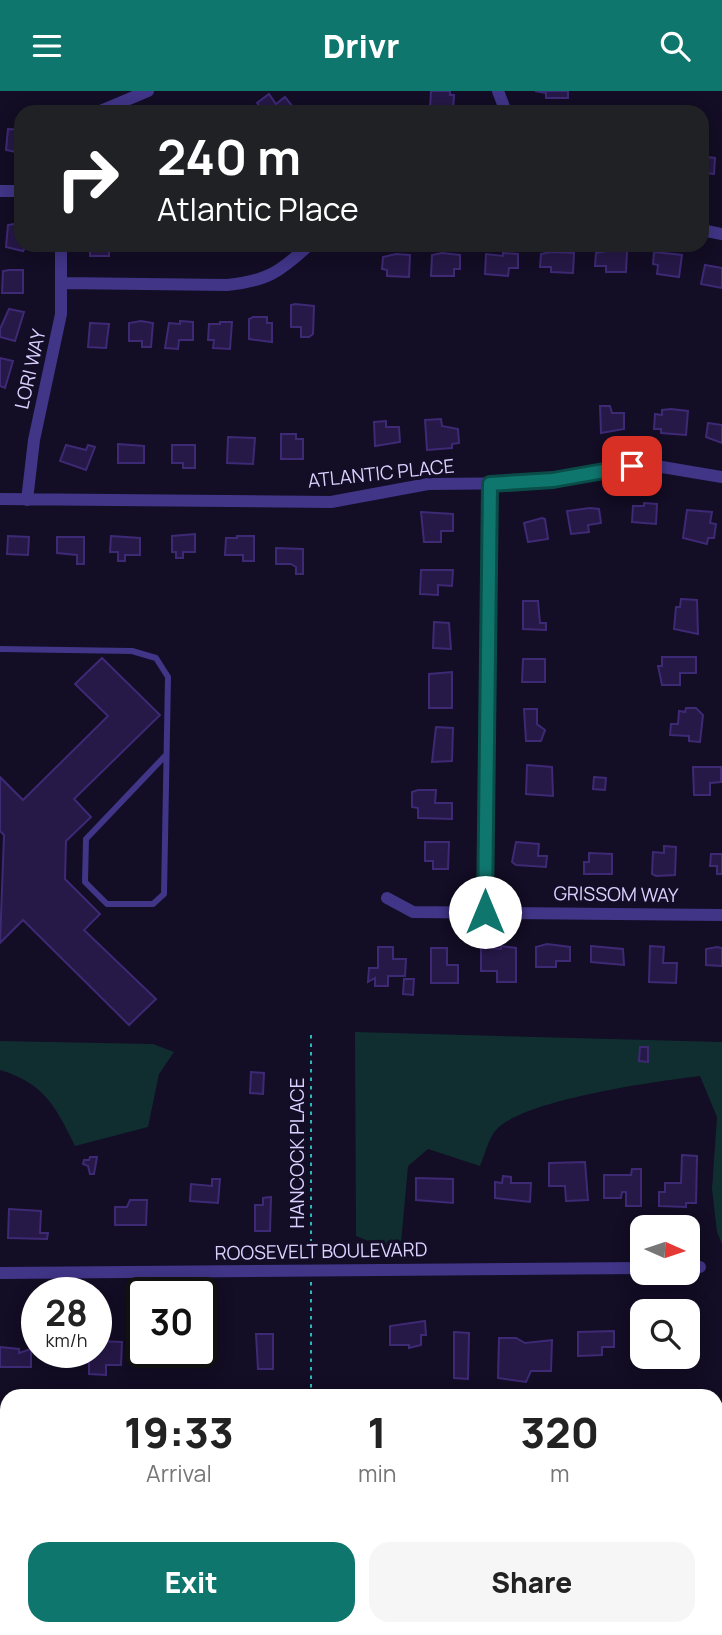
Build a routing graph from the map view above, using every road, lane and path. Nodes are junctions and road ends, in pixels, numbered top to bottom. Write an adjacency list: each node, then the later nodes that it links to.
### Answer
1 (148, 91): 2 (street)
2 (115, 105)
3 (61, 252): 5 (street, LORI WAY)
4 (301, 252): 5 (street)
5 (62, 283): 9 (street, LORI WAY)
6 (722, 477): 7 (street, ATLANTIC PLACE)
7 (490, 484): 9 (street, ATLANTIC PLACE); 13 (street)
8 (0, 499): 9 (street, ATLANTIC PLACE)
9 (27, 500)
10 (0, 649): 11 (lane)
11 (165, 756): 11 (lane)
12 (387, 898): 13 (street, GRISSOM WAY)
13 (485, 912): 14 (street, GRISSOM WAY)
14 (722, 915)
15 (311, 1035): 17 (path, HANCOCK PLACE)
16 (630, 1268): 17 (street, ROOSEVELT BOULEVARD)
17 (311, 1269): 18 (street, ROOSEVELT BOULEVARD); 19 (path, HANCOCK PLACE)
18 (0, 1273)
19 (311, 1389)

